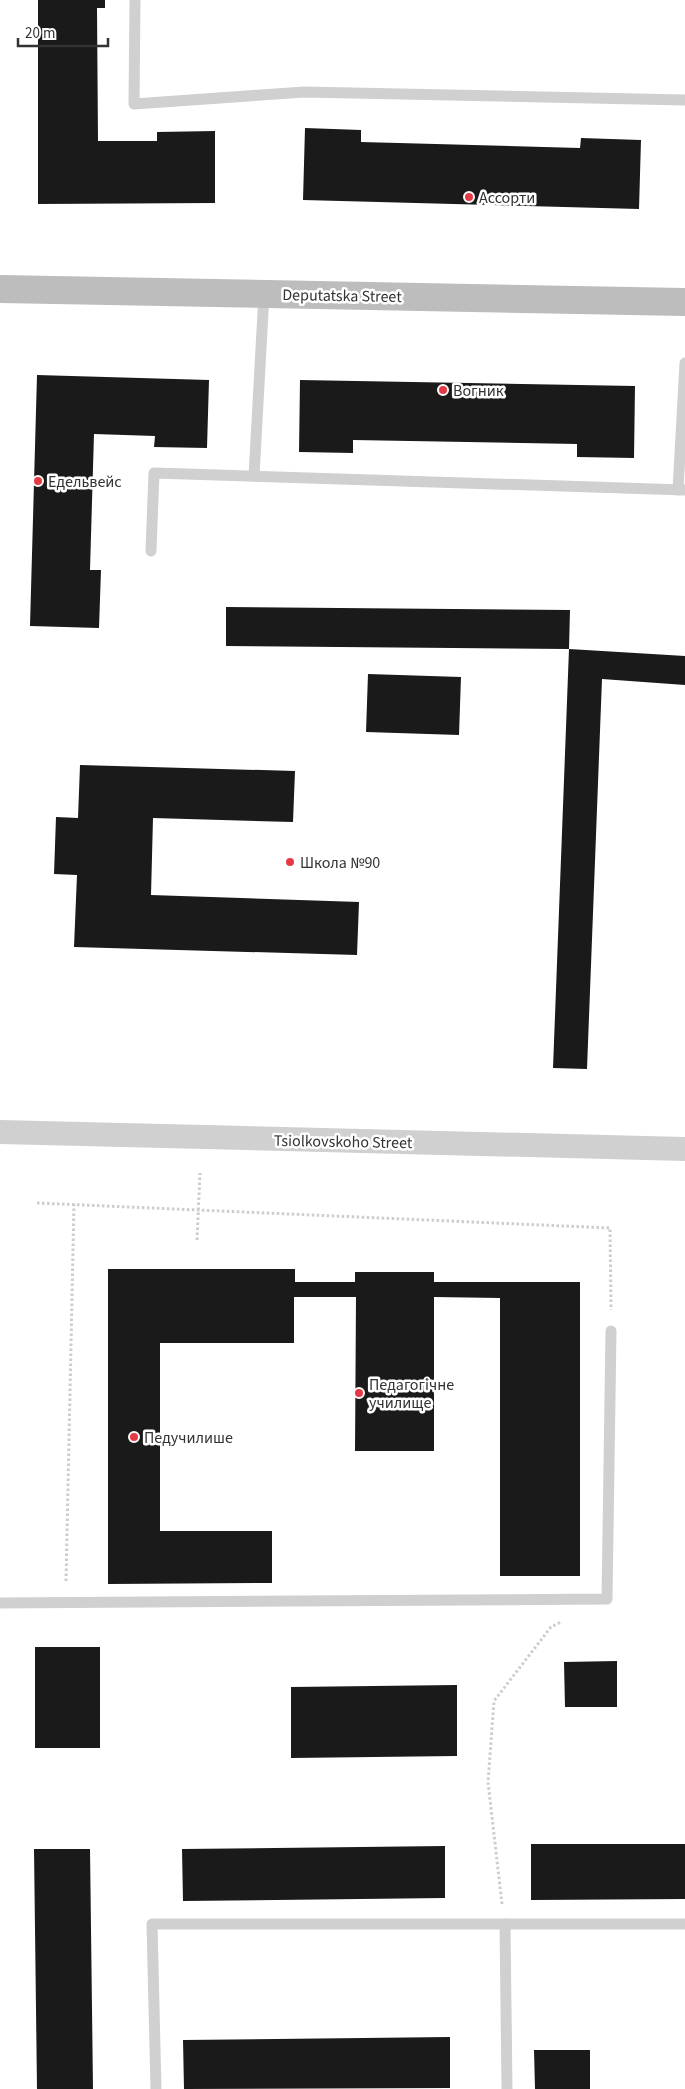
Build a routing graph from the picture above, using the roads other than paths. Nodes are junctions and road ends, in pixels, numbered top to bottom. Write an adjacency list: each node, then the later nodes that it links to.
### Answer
1 (135, 0): 2 (lane)
2 (685, 100)
3 (0, 289): 4 (street, Deputatska Street)
4 (264, 294): 5 (street, Deputatska Street); 7 (lane)
5 (685, 302)
6 (685, 364): 8 (lane)
7 (254, 476): 8 (lane); 9 (lane)
8 (681, 490)
9 (151, 551)
10 (0, 1132): 11 (street, Tsiolkovskoho Street)
11 (685, 1149)
12 (611, 1330): 13 (lane)
13 (0, 1603)
14 (505, 1924): 15 (lane); 16 (lane); 17 (lane)
15 (685, 1924)
16 (156, 2089)
17 (506, 2089)

